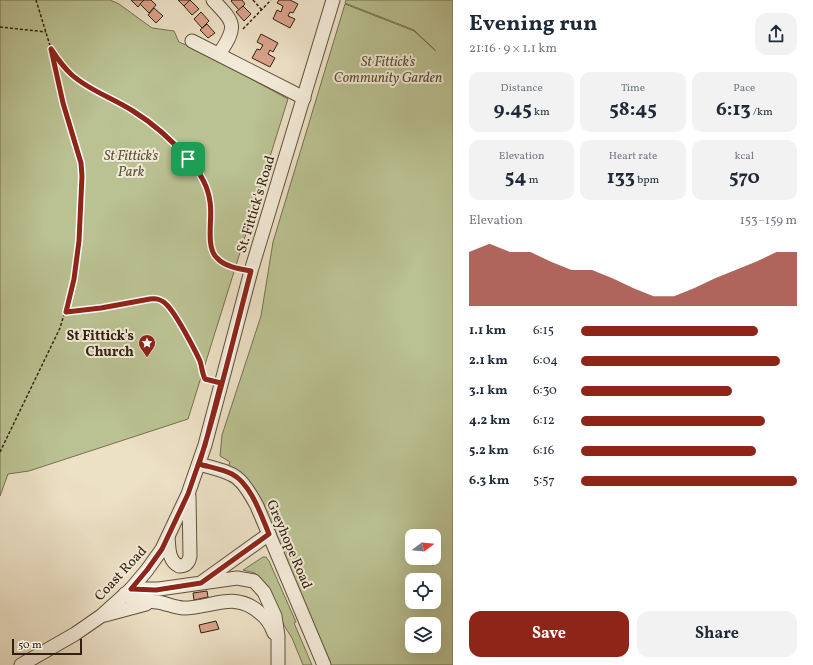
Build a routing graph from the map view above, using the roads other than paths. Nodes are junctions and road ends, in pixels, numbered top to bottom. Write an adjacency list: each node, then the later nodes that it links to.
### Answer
1 (213, 0): 4 (street)
2 (333, 0): 5 (street, St. Fittick's Road)
3 (192, 41): 4 (street)
4 (219, 54): 5 (street)
5 (304, 98): 6 (street, St. Fittick's Road)
6 (199, 464): 7 (street, Coast Road); 8 (street, Greyhope Road)
7 (188, 494): 9 (street, Coast Road); 9 (street)
8 (269, 534): 10 (street); 17 (street, Greyhope Road)
9 (168, 537): 11 (street, Coast Road)
10 (201, 583): 11 (street); 14 (street)
11 (128, 591): 12 (street); 13 (street, Coast Road)
12 (150, 602): 13 (street); 14 (street)
13 (101, 616): 15 (street, Coast Road)
14 (278, 644): 16 (street)
15 (21, 665)
16 (278, 665)
17 (324, 665)

